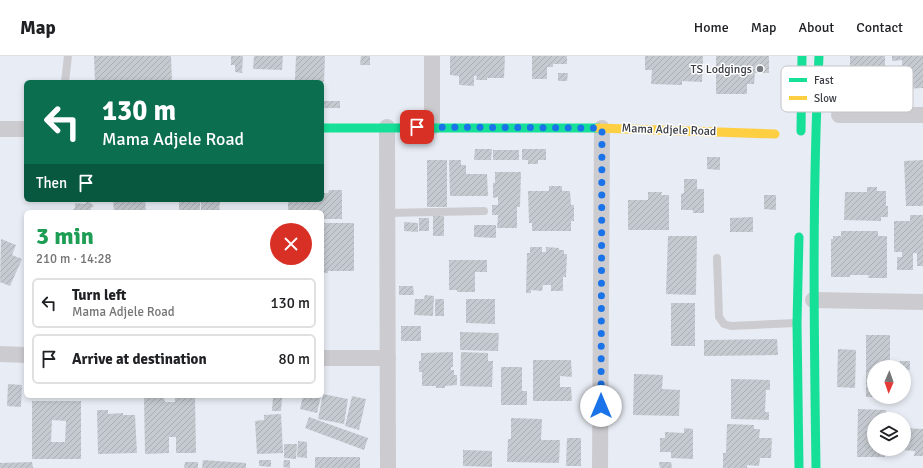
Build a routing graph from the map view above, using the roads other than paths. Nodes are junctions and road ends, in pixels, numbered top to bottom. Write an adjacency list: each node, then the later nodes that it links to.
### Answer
1 (68, 56): 7 (lane)
2 (432, 56): 13 (street)
3 (802, 56): 5 (main road)
4 (819, 56): 6 (main road)
5 (802, 66)
6 (818, 66)
7 (65, 80)
8 (801, 112): 19 (main road)
9 (816, 112): 24 (main road)
10 (839, 115): 11 (street)
11 (923, 116)
12 (387, 127): 13 (main road, Mama Adjele Road); 14 (main road, Mama Adjele Road); 21 (street)
13 (432, 127): 15 (main road, Mama Adjele Road)
14 (324, 128)
15 (602, 128): 18 (main road, Mama Adjele Road); 32 (street)
16 (0, 129): 17 (street)
17 (24, 129)
18 (775, 134)
19 (801, 140)
20 (484, 211): 21 (lane)
21 (388, 213): 30 (street)
22 (799, 228): 26 (main road)
23 (717, 258): 26 (lane)
24 (813, 300): 25 (street); 34 (main road)
25 (923, 302)
26 (797, 323): 33 (main road)
27 (0, 354): 28 (street)
28 (24, 355)
29 (324, 358): 30 (street)
30 (388, 358): 31 (street)
31 (388, 468)
32 (600, 468)
33 (798, 468)
34 (816, 468)

